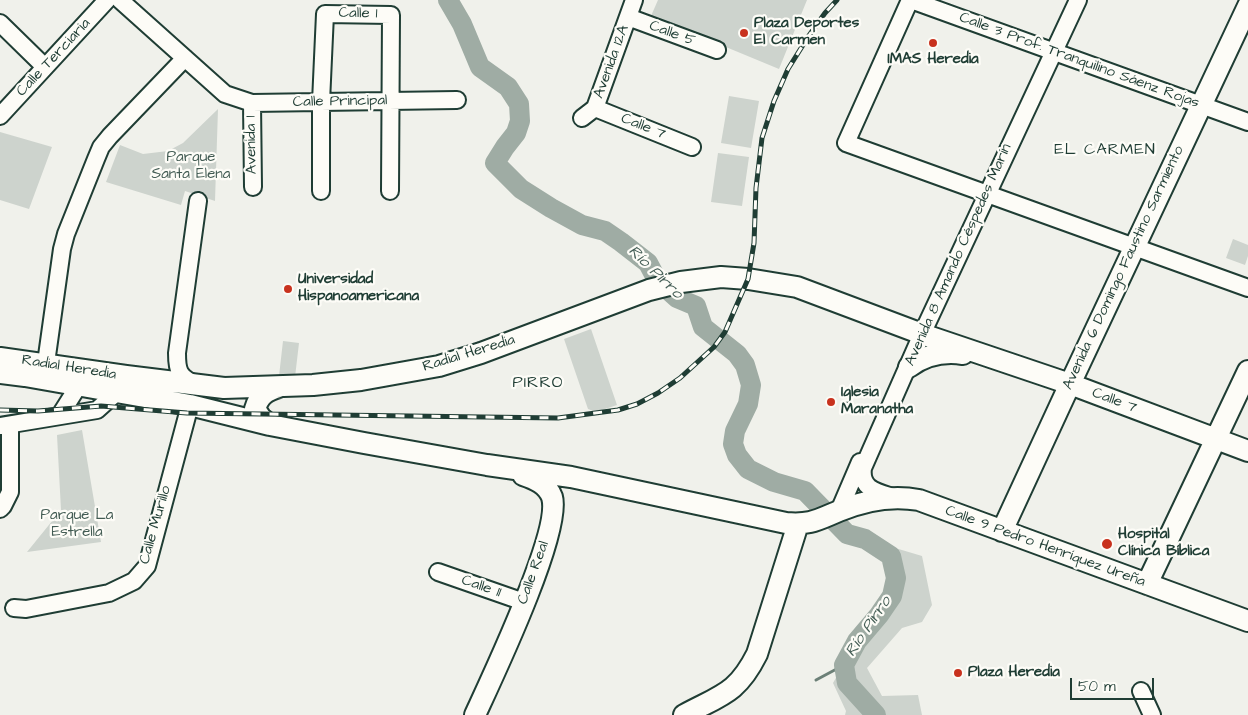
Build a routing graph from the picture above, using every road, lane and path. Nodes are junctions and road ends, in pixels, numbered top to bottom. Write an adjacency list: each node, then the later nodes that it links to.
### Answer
1 (108, 0): 12 (street, Calle Terciaria)
2 (120, 0): 11 (street)
3 (634, 0): 7 (street, Avenida 12A)
4 (910, 0): 10 (street, Calle 3 Prof. Tranquilino Sáenz Rojas); 26 (street)
5 (1078, 0): 10 (street, Avenida 8 Amando Céspedes Marín)
6 (1248, 6): 17 (main road, Avenida 6 Domingo Faustino Sarmiento)
7 (628, 17): 9 (street, Calle 5); 18 (street, Avenida 12A)
8 (0, 23): 12 (street)
9 (717, 50)
10 (1053, 52): 17 (street, Calle 3 Prof. Tranquilino Sáenz Rojas); 26 (street, Avenida 8 Amando Céspedes Marín)
11 (185, 58): 16 (street, Calle Principal); 35 (street)
12 (45, 67): 19 (street, Calle Terciaria)
13 (457, 100): 14 (street, Calle Principal)
14 (390, 101): 15 (street, Calle Principal); 15 (street, Calle 1); 25 (street)
15 (321, 102): 16 (street, Calle Principal); 24 (street)
16 (252, 103): 23 (street, Avenida 1)
17 (1201, 106): 21 (street, Calle 3 Prof. Tranquilino Sáenz Rojas); 28 (main road, Avenida 6 Domingo Faustino Sarmiento)
18 (595, 108): 20 (street, Avenida 12A); 22 (street, Calle 7)
19 (0, 116)
20 (582, 118)
21 (1248, 122)
22 (692, 147)
23 (253, 188)
24 (321, 191)
25 (390, 191)
26 (986, 194): 28 (street); 31 (street, Avenida 8 Amando Céspedes Marín)
27 (198, 201): 32 (street)
28 (1134, 247): 29 (street); 40 (main road, Avenida 6 Domingo Faustino Sarmiento)
29 (1248, 288)
30 (896, 324): 31 (main road, Radial Heredia); 43 (main road, Radial Heredia); 53 (street, Avenida 8 Amando Céspedes Marín)
31 (922, 334): 33 (main road, Calle 7); 36 (street, Avenida 8 Amando Céspedes Marín)
32 (177, 353): 39 (street); 42 (street)
33 (985, 356): 36 (main road); 40 (main road, Calle 7)
34 (0, 358): 35 (main road, Radial Heredia)
35 (46, 363): 39 (main road, Radial Heredia); 41 (main road)
36 (909, 367): 51 (street, Avenida 8 Amando Céspedes Marín)
37 (1248, 371): 48 (main road)
38 (0, 372): 41 (main road, Radial Heredia)
39 (128, 382): 41 (main road, Radial Heredia); 42 (main road, Radial Heredia); 44 (main road, Radial Heredia); 45 (street)
40 (1070, 384): 48 (main road, Calle 7); 55 (main road, Avenida 6 Domingo Faustino Sarmiento)
41 (79, 385): 42 (main road); 45 (street)
42 (198, 386): 43 (main road, Radial Heredia)
43 (284, 386): 47 (main road)
44 (190, 405): 47 (main road, Radial Heredia); 59 (street, Calle Murillo)
45 (60, 415): 46 (street)
46 (5, 425): 52 (street)
47 (270, 425): 50 (main road, Radial Heredia)
48 (1217, 440): 49 (main road, Calle 7); 57 (main road)
49 (1248, 451)
50 (487, 465): 54 (main road, Radial Heredia); 58 (main road, Calle Real)
51 (893, 497): 53 (main road, Calle 9 Pedro Henríquez Ureña); 55 (main road, Calle 9 Pedro Henríquez Ureña)
52 (0, 509)
53 (837, 511): 54 (main road)
54 (806, 523): 63 (main road)
55 (1002, 531): 57 (main road, Calle 9 Pedro Henríquez Ureña)
56 (438, 572): 58 (street, Calle 11)
57 (1147, 584): 60 (main road, Calle 9 Pedro Henríquez Ureña)
58 (524, 602): 62 (main road, Calle Real)
59 (14, 608)
60 (1248, 620)
61 (1140, 690): 64 (street)
62 (475, 715)
63 (684, 715)
64 (1152, 715)

